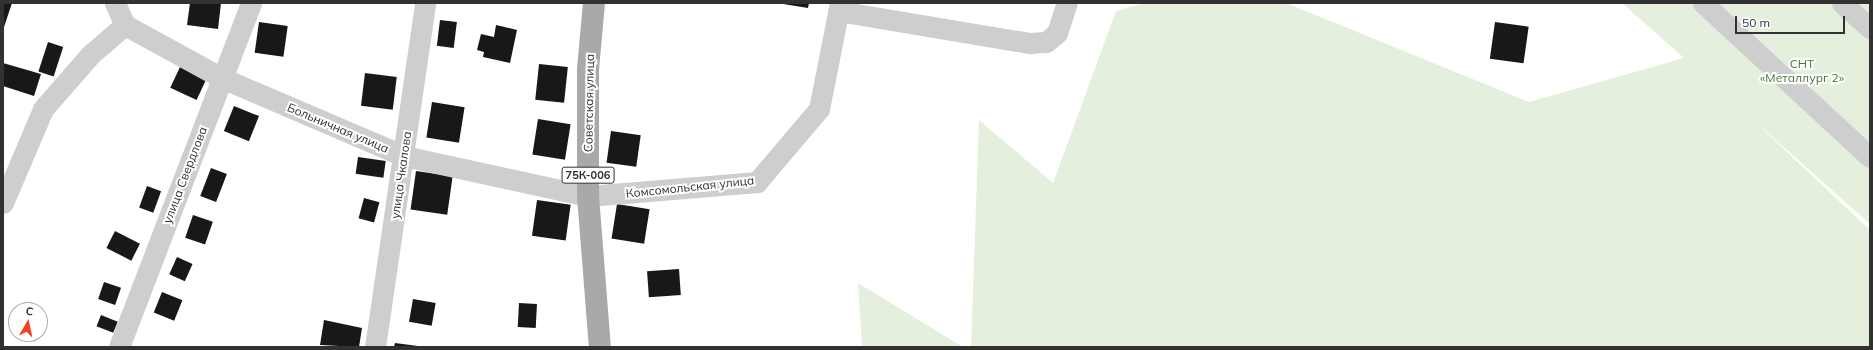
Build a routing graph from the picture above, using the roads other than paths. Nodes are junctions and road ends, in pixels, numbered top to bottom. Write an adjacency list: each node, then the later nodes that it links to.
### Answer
1 (115, 3): 9 (street)
2 (251, 3): 11 (street, улица Свердлова)
3 (426, 3): 12 (street, улица Чкалова)
4 (594, 3): 14 (main road, Советская улица / 75К-006)
5 (1067, 3): 8 (street)
6 (1703, 3): 13 (street)
7 (1842, 3): 10 (street)
8 (839, 7): 14 (street, Комсомольская улица)
9 (126, 25): 11 (street, Больничная улица); 15 (street)
10 (1870, 28)
11 (222, 78): 12 (street, Больничная улица); 16 (street, улица Свердлова)
12 (404, 156): 14 (street, Больничная улица); 17 (street, улица Чкалова)
13 (1870, 157)
14 (588, 196): 18 (main road, Советская улица / 75К-006)
15 (3, 203)
16 (119, 347)
17 (375, 347)
18 (600, 347)

